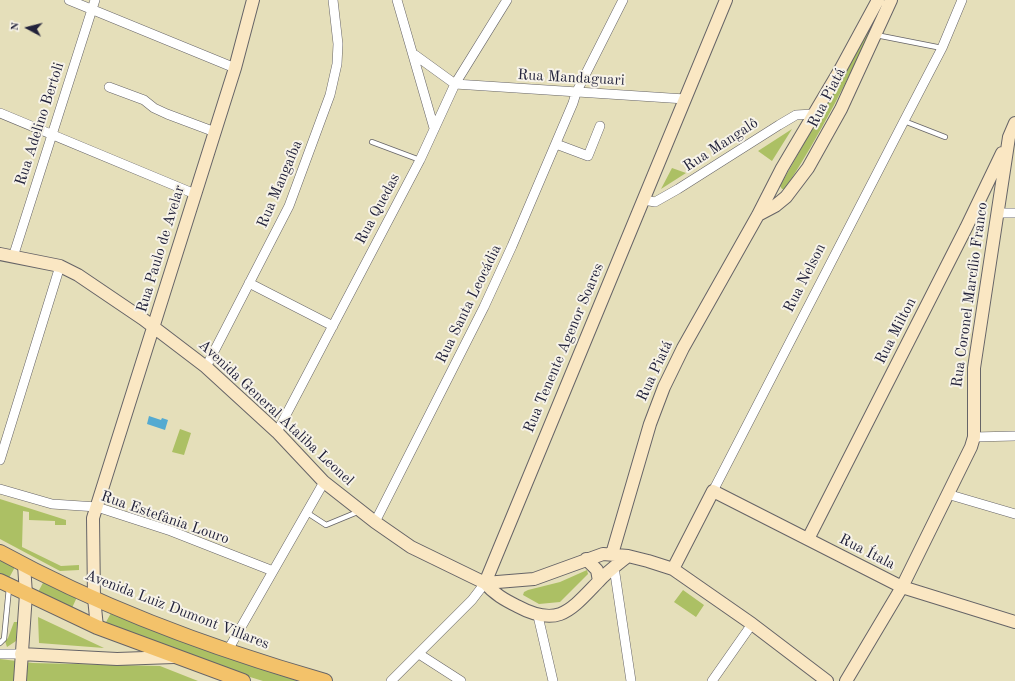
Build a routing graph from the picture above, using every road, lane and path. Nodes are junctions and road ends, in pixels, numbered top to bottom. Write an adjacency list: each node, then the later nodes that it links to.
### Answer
1 (69, 0): 12 (street)
2 (95, 0): 12 (street, Rua Adelino Bertoli)
3 (253, 0): 16 (main road, Rua Paulo de Avelar)
4 (333, 0): 45 (street, Rua Mangaíba)
5 (397, 0): 15 (street)
6 (507, 0): 17 (street, Rua Quedas)
7 (623, 0): 19 (street, Rua Santa Leocádia)
8 (726, 0): 20 (main road, Rua Tenente Agenor Soares)
9 (878, 0): 22 (main road, Rua Piatá)
10 (891, 0): 13 (main road, Rua Piatá)
11 (962, 0): 14 (street, Rua Nelson)
12 (92, 9): 16 (street); 28 (street, Rua Adelino Bertoli)
13 (874, 35): 14 (lane); 37 (main road, Rua Piatá)
14 (942, 48): 23 (street, Rua Nelson)
15 (415, 55): 17 (street); 26 (street)
16 (235, 68): 27 (main road, Rua Paulo de Avelar)
17 (455, 84): 19 (street, Rua Mandaguari); 26 (street, Rua Quedas)
18 (109, 87): 27 (street)
19 (576, 93): 20 (street, Rua Mandaguari); 32 (street, Rua Santa Leocádia)
20 (685, 98): 36 (main road, Rua Tenente Agenor Soares)
21 (0, 113): 28 (street)
22 (813, 114): 34 (main road, Rua Piatá); 36 (street, Rua Mangalô)
23 (904, 121): 29 (lane); 55 (street, Rua Nelson)
24 (1015, 123): 30 (main road, Rua Coronel Marcílio Franco)
25 (600, 126): 32 (street)
26 (434, 128): 33 (street, Rua Quedas)
27 (215, 132): 35 (main road, Rua Paulo de Avelar)
28 (52, 134): 35 (street); 43 (street, Rua Adelino Bertoli)
29 (945, 137)
30 (1009, 137): 38 (main road, Rua Milton); 39 (main road, Rua Coronel Marcílio Franco)
31 (372, 142): 33 (lane)
32 (556, 144): 61 (street, Rua Santa Leocádia)
33 (420, 160): 47 (street, Rua Quedas)
34 (772, 187): 37 (main road); 41 (main road, Rua Piatá)
35 (195, 194): 46 (main road, Rua Paulo de Avelar)
36 (644, 200): 74 (main road, Rua Tenente Agenor Soares)
37 (781, 201): 41 (main road, Rua Piatá)
38 (977, 205): 39 (main road); 62 (main road, Rua Milton)
39 (997, 213): 40 (street); 51 (main road, Rua Coronel Marcílio Franco)
40 (1015, 213)
41 (758, 215): 64 (main road, Rua Piatá)
42 (0, 254): 43 (main road, Avenida General Ataliba Leonel)
43 (13, 257): 44 (main road, Avenida General Ataliba Leonel)
44 (60, 266): 46 (main road, Avenida General Ataliba Leonel); 52 (street)
45 (249, 283): 47 (street); 48 (street, Rua Mangaíba)
46 (154, 326): 48 (main road, Avenida General Ataliba Leonel); 57 (main road, Rua Paulo de Avelar)
47 (333, 326): 49 (street, Rua Quedas)
48 (206, 367): 49 (main road, Avenida General Ataliba Leonel)
49 (277, 432): 53 (main road, Avenida General Ataliba Leonel)
50 (1015, 436): 51 (street)
51 (974, 437): 56 (main road, Rua Coronel Marcílio Franco)
52 (0, 460)
53 (324, 482): 58 (main road, Avenida General Ataliba Leonel); 59 (street)
54 (0, 489): 57 (street, Rua Estefânia Louro)
55 (713, 491): 62 (main road, Rua Ítala); 69 (main road, Rua Nelson)
56 (947, 494): 60 (street); 75 (main road, Rua Coronel Marcílio Franco)
57 (97, 507): 70 (street, Rua Estefânia Louro); 77 (main road, Rua Paulo de Avelar)
58 (360, 511): 59 (lane); 61 (main road, Avenida General Ataliba Leonel)
59 (306, 512): 70 (street)
60 (1015, 514)
61 (375, 522): 74 (main road, Avenida General Ataliba Leonel)
62 (808, 539): 75 (main road, Rua Ítala)
63 (0, 552): 67 (main road, Avenida Luiz Dumont Villares)
64 (612, 554): 65 (main road); 66 (main road)
65 (628, 556): 68 (main road); 69 (main road)
66 (586, 559): 71 (main road); 72 (main road)
67 (24, 565): 76 (main road); 77 (main road, Avenida Luiz Dumont Villares)
68 (614, 567): 71 (main road); 95 (street)
69 (672, 569): 81 (main road)
70 (273, 571): 84 (street)
71 (599, 581): 79 (main road)
72 (515, 582): 74 (main road); 78 (main road)
73 (5, 583): 76 (main road); 83 (lane)
74 (484, 583): 78 (main road, Avenida General Ataliba Leonel); 87 (street, Rua Tenente Agenor Soares)
75 (902, 587): 80 (main road, Rua Ítala); 98 (main road, Rua Coronel Marcílio Franco)
76 (26, 594): 82 (main road); 86 (main road)
77 (94, 598): 82 (main road, Rua Paulo de Avelar); 84 (main road, Avenida Luiz Dumont Villares)
78 (515, 605): 79 (main road, Avenida General Ataliba Leonel)
79 (538, 616): 94 (street)
80 (1015, 622)
81 (752, 624): 96 (street); 97 (main road)
82 (98, 627): 88 (main road)
83 (0, 642)
84 (228, 650): 91 (main road, Avenida Luiz Dumont Villares)
85 (0, 654): 86 (street)
86 (21, 654): 88 (main road); 90 (main road)
87 (419, 654): 92 (street, Rua Tenente Agenor Soares); 93 (street)
88 (175, 657): 89 (main road)
89 (237, 680)
90 (20, 681)
91 (325, 681)
92 (391, 681)
93 (460, 681)
94 (553, 681)
95 (631, 681)
96 (712, 681)
97 (827, 681)
98 (846, 681)

